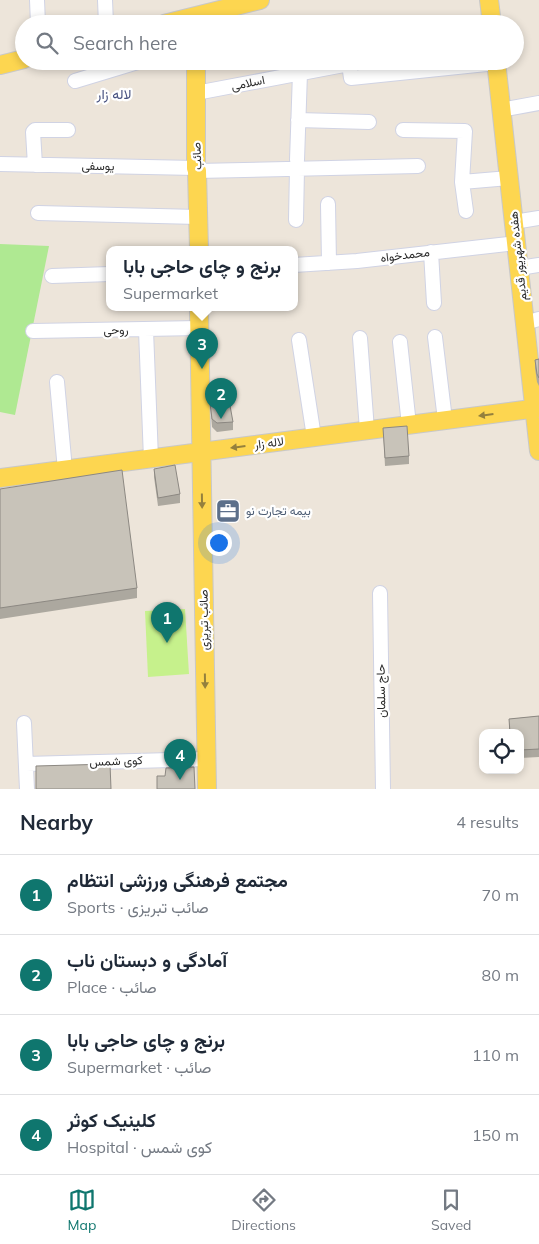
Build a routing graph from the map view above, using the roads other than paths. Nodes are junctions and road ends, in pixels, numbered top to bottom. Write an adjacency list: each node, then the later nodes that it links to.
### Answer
1 (36, 0): 6 (street)
2 (105, 0): 7 (street)
3 (260, 0): 5 (main road)
4 (489, 0): 8 (main road)
5 (195, 13)
6 (37, 15)
7 (106, 15)
8 (491, 15)
9 (15, 61): 10 (main road)
10 (0, 64)
11 (110, 70): 18 (street)
12 (196, 70): 19 (main road, صائب)
13 (316, 70): 17 (street, اسلامی)
14 (350, 70): 15 (street, اسلامی)
15 (424, 70)
16 (497, 70): 21 (main road, هفده شهریور قدیم)
17 (300, 73): 19 (street, اسلامی); 22 (street)
18 (75, 80)
19 (196, 93): 30 (main road, صائب)
20 (539, 103): 21 (street)
21 (501, 110): 31 (main road, هفده شهریور قدیم)
22 (298, 120): 23 (street); 27 (street)
23 (369, 122)
24 (68, 130): 28 (street)
25 (403, 130): 32 (street)
26 (0, 164): 28 (street, یوسفی)
27 (297, 164): 29 (street, یوسفی); 30 (street, یوسفی); 38 (street)
28 (35, 165): 30 (street, یوسفی)
29 (418, 166)
30 (196, 169): 36 (main road, صائب)
31 (509, 178): 32 (street); 39 (main road, هفده شهریور قدیم)
32 (462, 182): 34 (street)
33 (328, 204): 43 (street)
34 (466, 211)
35 (38, 213): 36 (street)
36 (198, 217): 41 (main road, صائب)
37 (539, 218): 39 (street)
38 (296, 220)
39 (514, 222): 40 (main road, هفده شهریور قدیم)
40 (516, 243): 42 (street, محمدخواه); 46 (main road, هفده شهریور قدیم)
41 (199, 246)
42 (430, 252): 43 (street, محمدخواه); 49 (street)
43 (329, 263): 44 (street, محمدخواه)
44 (298, 265)
45 (539, 265): 46 (street)
46 (519, 268): 51 (main road, هفده شهریور قدیم)
47 (106, 274): 48 (street)
48 (52, 276)
49 (434, 303)
50 (199, 311): 52 (main road)
51 (532, 321): 60 (main road, هفده شهریور قدیم)
52 (199, 328): 53 (street, روحی); 66 (main road)
53 (146, 330): 54 (street, روحی); 67 (street)
54 (33, 331)
55 (435, 337): 61 (street)
56 (360, 338): 63 (street)
57 (299, 340): 64 (street)
58 (400, 342): 62 (street)
59 (57, 382): 68 (street)
60 (537, 408): 61 (main road, لاله زار, one-way to 61); 65 (main road, هفده شهریور قدیم)
61 (446, 420): 62 (main road, لاله زار)
62 (409, 425): 63 (main road, لاله زار)
63 (367, 430): 64 (main road, لاله زار)
64 (314, 437): 66 (main road, لاله زار, one-way to 66)
65 (539, 451)
66 (201, 452): 67 (main road, لاله زار); 72 (main road, صائب تبریزی, one-way to 72)
67 (150, 459): 68 (main road, لاله زار)
68 (65, 470): 69 (main road, لاله زار)
69 (0, 478)
70 (380, 593): 76 (street, حاج سلمان)
71 (24, 723): 73 (street)
72 (207, 759): 73 (street, کوی شمس); 75 (main road, صائب تبریزی)
73 (26, 764): 74 (street)
74 (27, 789)
75 (207, 789)
76 (382, 789)

